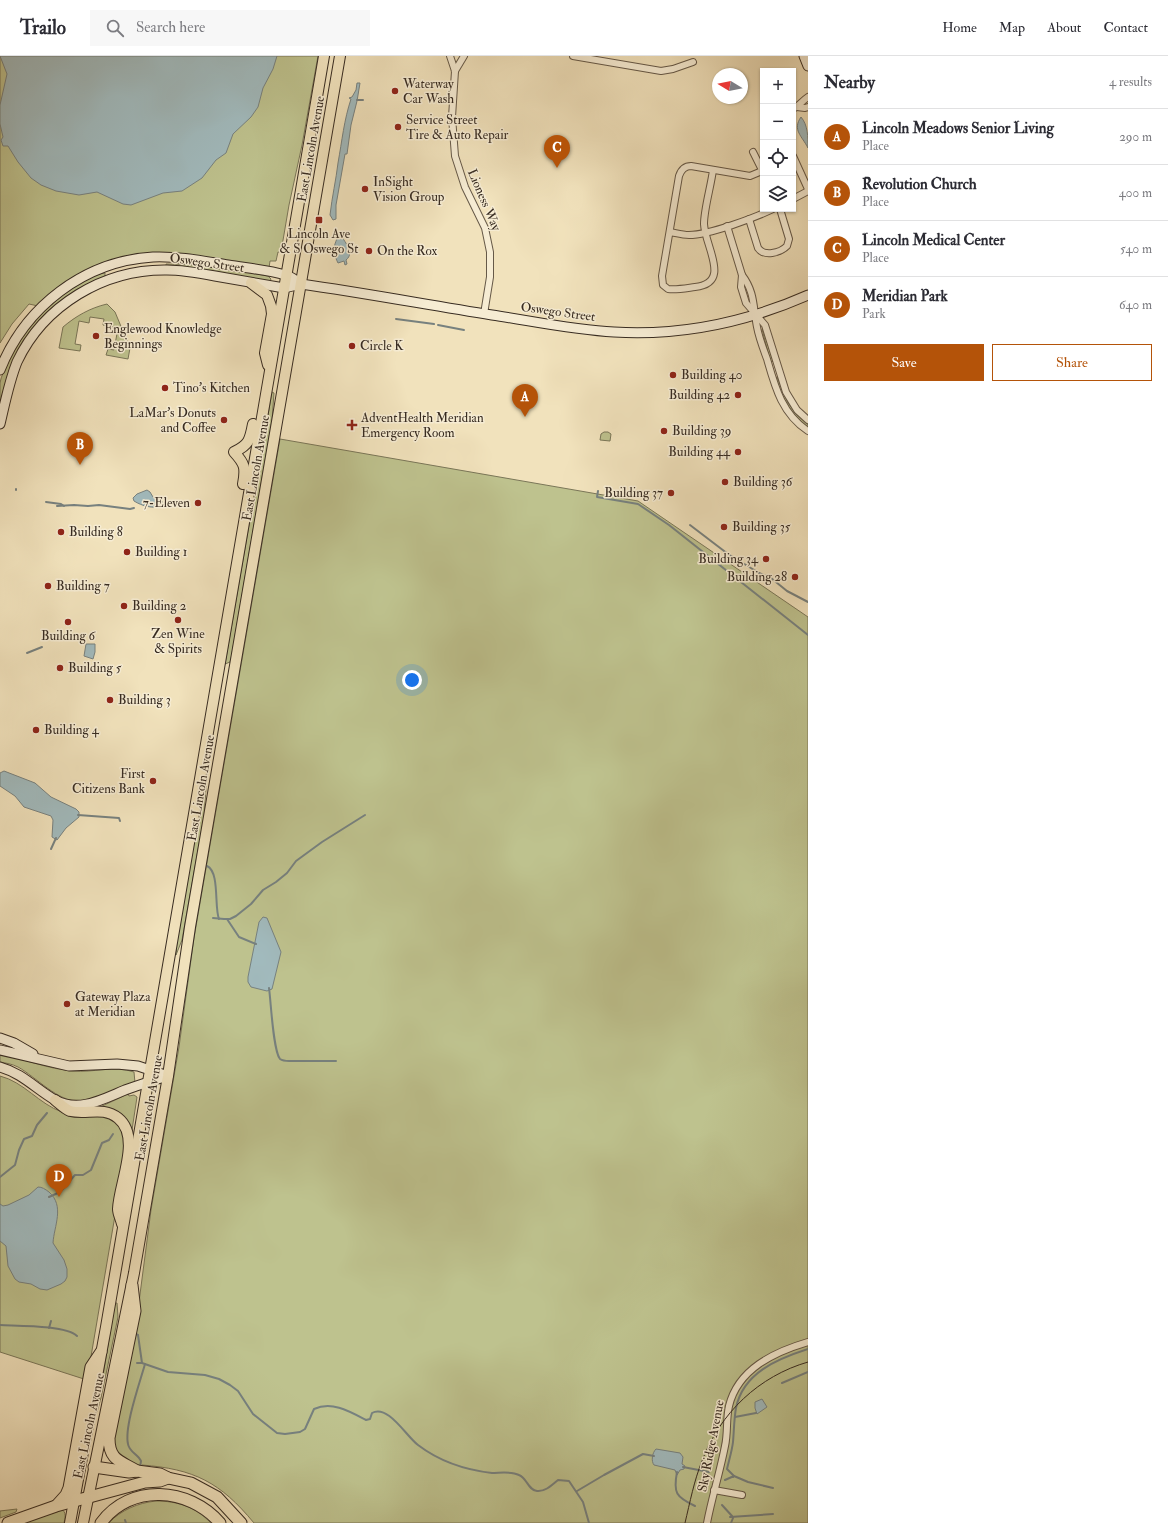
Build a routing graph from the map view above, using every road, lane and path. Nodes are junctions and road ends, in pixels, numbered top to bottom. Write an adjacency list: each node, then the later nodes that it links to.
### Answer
1 (324, 56): 27 (main road, East Lincoln Avenue)
2 (340, 56): 29 (main road, East Lincoln Avenue)
3 (450, 56): 9 (street, Lioness Way)
4 (464, 56): 9 (street, Lioness Way)
5 (573, 56): 7 (street)
6 (804, 56): 8 (main road)
7 (693, 62)
8 (808, 66)
9 (455, 71): 32 (street, Lioness Way)
10 (808, 97): 11 (street)
11 (796, 107)
12 (808, 107): 13 (street)
13 (796, 108)
14 (753, 152): 16 (street)
15 (796, 163): 19 (street)
16 (760, 166)
17 (713, 170): 18 (street); 25 (street); 26 (street)
18 (760, 173)
19 (808, 190): 20 (street)
20 (796, 197)
21 (766, 212): 23 (street)
22 (781, 212): 23 (street)
23 (749, 219): 24 (street)
24 (727, 226): 26 (street); 33 (street)
25 (670, 232): 26 (street); 26 (street)
26 (705, 232)
27 (286, 275): 29 (main road, Oswego Street); 30 (main road, East Lincoln Avenue); 34 (main road, Oswego Street)
28 (251, 282): 30 (main road, Oswego Street); 35 (main road); 38 (main road, Oswego Street)
29 (301, 284): 30 (main road, Oswego Street); 32 (main road, Oswego Street); 48 (main road, East Lincoln Avenue)
30 (284, 288): 35 (main road, East Lincoln Avenue)
31 (808, 295): 33 (main road, Oswego Street)
32 (484, 314): 33 (main road, Oswego Street)
33 (755, 315): 37 (street); 39 (street)
34 (0, 370)
35 (269, 372): 36 (main road, East Lincoln Avenue)
36 (265, 398): 40 (main road, East Lincoln Avenue); 40 (main road)
37 (808, 420)
38 (0, 424)
39 (808, 431)
40 (239, 546): 45 (main road, East Lincoln Avenue)
41 (0, 1038): 43 (main road)
42 (0, 1050): 43 (main road)
43 (39, 1058): 45 (main road)
44 (0, 1068): 47 (main road)
45 (149, 1070): 48 (main road); 49 (main road, East Lincoln Avenue)
46 (0, 1071): 47 (main road)
47 (13, 1072): 50 (main road)
48 (168, 1076): 49 (main road); 52 (main road, East Lincoln Avenue)
49 (147, 1083): 50 (main road); 51 (main road, East Lincoln Avenue)
50 (56, 1100): 51 (main road)
51 (123, 1226): 54 (main road, East Lincoln Avenue)
52 (132, 1285): 55 (main road, East Lincoln Avenue); 56 (highway)
53 (808, 1342): 58 (street, Sky Ridge Avenue)
54 (101, 1352): 61 (main road, East Lincoln Avenue); 62 (highway)
55 (94, 1467): 56 (highway); 60 (main road, East Lincoln Avenue)
56 (137, 1471): 57 (highway)
57 (168, 1478): 60 (highway); 68 (highway)
58 (714, 1490): 59 (street); 69 (street, Sky Ridge Avenue)
59 (742, 1496)
60 (88, 1497): 61 (highway); 65 (main road, East Lincoln Avenue)
61 (74, 1501): 62 (highway); 64 (main road, East Lincoln Avenue)
62 (56, 1506): 63 (highway)
63 (8, 1523)
64 (70, 1523)
65 (83, 1523)
66 (101, 1523): 67 (highway)
67 (220, 1523)
68 (241, 1523)
69 (707, 1523)

